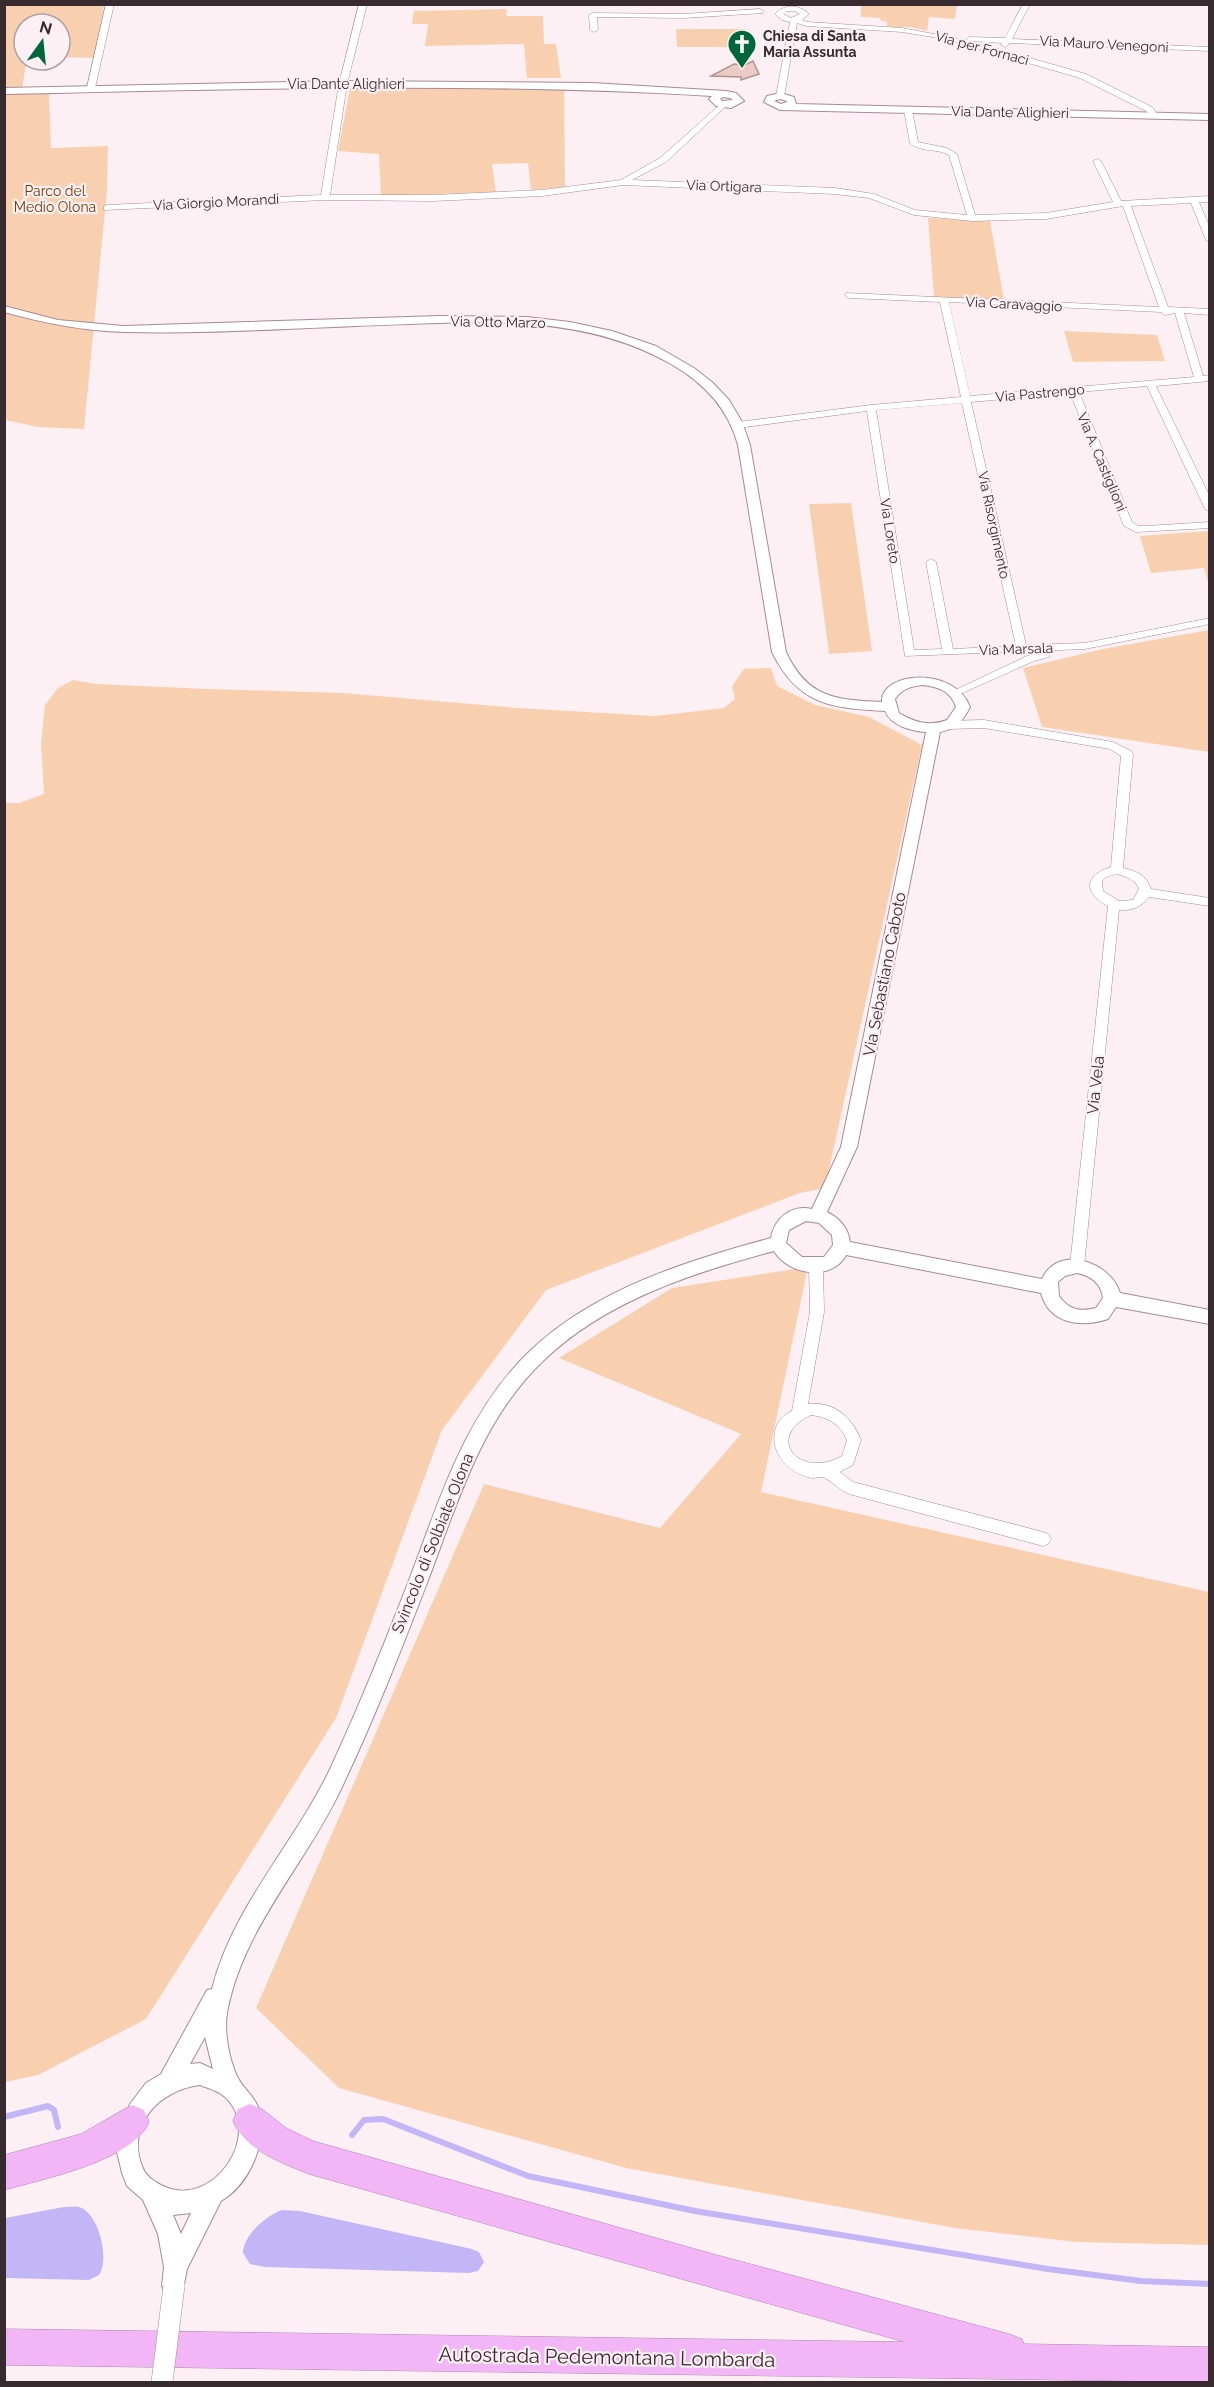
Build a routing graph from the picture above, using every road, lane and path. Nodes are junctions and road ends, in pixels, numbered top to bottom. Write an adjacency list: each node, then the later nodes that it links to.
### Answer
1 (110, 4): 15 (street)
2 (363, 4): 14 (street)
3 (745, 4): 6 (street, Via per Fornaci)
4 (1027, 4): 10 (street)
5 (787, 7): 7 (street); 8 (street)
6 (760, 11): 7 (street, Via per Fornaci); 9 (street)
7 (779, 14): 8 (street, Via per Fornaci)
8 (796, 20): 11 (street, Via per Fornaci); 20 (street)
9 (594, 30)
10 (1008, 40): 11 (street, Via Mauro Venegoni); 12 (street, Via Mauro Venegoni); 13 (street)
11 (963, 42): 13 (street, Via per Fornaci)
12 (1209, 49)
13 (1000, 53): 23 (street, Via per Fornaci)
14 (344, 84): 15 (street, Via Dante Alighieri); 17 (street, Via Dante Alighieri); 27 (street)
15 (91, 88): 16 (street, Via Dante Alighieri)
16 (4, 91)
17 (687, 93): 18 (street, Via Dante Alighieri); 21 (street, Via Dante Alighieri)
18 (726, 94): 19 (street, Via Dante Alighieri); 21 (street)
19 (747, 100): 20 (street, Via Dante Alighieri); 21 (street, Via Dante Alighieri)
20 (774, 100): 22 (street, Via Dante Alighieri)
21 (718, 103): 26 (street)
22 (908, 110): 23 (street, Via Dante Alighieri); 32 (street)
23 (1154, 116): 24 (street, Via Dante Alighieri)
24 (1209, 117)
25 (1097, 161): 30 (street)
26 (623, 182): 27 (street, Via Ortigara); 32 (street, Via Ortigara)
27 (325, 196): 31 (street, Via Giorgio Morandi)
28 (1209, 199): 29 (street, Via Ortigara)
29 (1194, 200): 30 (street, Via Ortigara); 33 (street)
30 (1122, 203): 32 (street, Via Ortigara); 37 (street)
31 (107, 208)
32 (972, 218)
33 (1209, 240)
34 (849, 295): 35 (street, Via Caravaggio)
35 (944, 300): 37 (street, Via Caravaggio); 43 (street, Via Risorgimento)
36 (4, 309): 45 (street, Via Otto Marzo)
37 (1165, 312): 38 (street, Via Caravaggio)
38 (1179, 312): 39 (street, Via Caravaggio); 40 (street)
39 (1209, 312)
40 (1204, 379): 41 (street, Via Pastrengo)
41 (1151, 384): 42 (street, Via Pastrengo); 46 (street)
42 (1072, 390): 43 (street, Via Pastrengo); 47 (street, Via A. Castiglioni)
43 (967, 399): 44 (street, Via Pastrengo); 51 (street, Via Risorgimento)
44 (871, 408): 45 (street, Via Pastrengo); 53 (street, Via Loreto)
45 (738, 425): 55 (street, Via Otto Marzo)
46 (1209, 508)
47 (1209, 525)
48 (931, 562): 52 (street)
49 (1209, 621): 50 (street, Via Marsala)
50 (1084, 646): 51 (street, Via Marsala); 54 (street, Via Marsala)
51 (1022, 650): 52 (street, Via Marsala)
52 (948, 652): 53 (street, Via Marsala)
53 (909, 654)
54 (956, 692): 55 (street); 56 (street)
55 (889, 707): 56 (street)
56 (941, 727): 57 (street); 61 (street, Via Sebastiano Caboto)
57 (1117, 870): 58 (street); 60 (street)
58 (1147, 893): 59 (street); 60 (street)
59 (1209, 902)
60 (1114, 904): 65 (street, Via Vela)
61 (817, 1215): 62 (street); 63 (street)
62 (778, 1243): 64 (street); 72 (street, Svincolo di Solbiate Olona)
63 (842, 1246): 64 (street); 66 (street)
64 (816, 1266): 69 (street)
65 (1077, 1266): 66 (street); 67 (street)
66 (1047, 1287): 67 (street)
67 (1112, 1299): 68 (street)
68 (1209, 1317)
69 (799, 1412): 70 (street); 70 (street)
70 (828, 1472): 71 (street)
71 (1043, 1539)
72 (225, 1982): 73 (street, Svincolo di Solbiate Olona); 74 (street, Svincolo di Solbiate Olona)
73 (169, 2081): 74 (street, Svincolo di Solbiate Olona); 76 (street, Svincolo di Solbiate Olona)
74 (229, 2085): 75 (street, Svincolo di Solbiate Olona)
75 (250, 2121): 79 (street, Svincolo di Solbiate Olona); 82 (highway)
76 (132, 2122): 77 (highway); 78 (street, Svincolo di Solbiate Olona)
77 (4, 2173)
78 (153, 2196): 79 (street, Svincolo di Solbiate Olona); 80 (street, Svincolo di Solbiate Olona)
79 (212, 2196): 80 (street, Svincolo di Solbiate Olona)
80 (175, 2276): 84 (street, Svincolo di Solbiate Olona, bridge)
81 (4, 2348): 82 (highway, Autostrada Pedemontana Lombarda)
82 (1044, 2361): 83 (highway, Autostrada Pedemontana Lombarda)
83 (1209, 2365)
84 (162, 2382)

